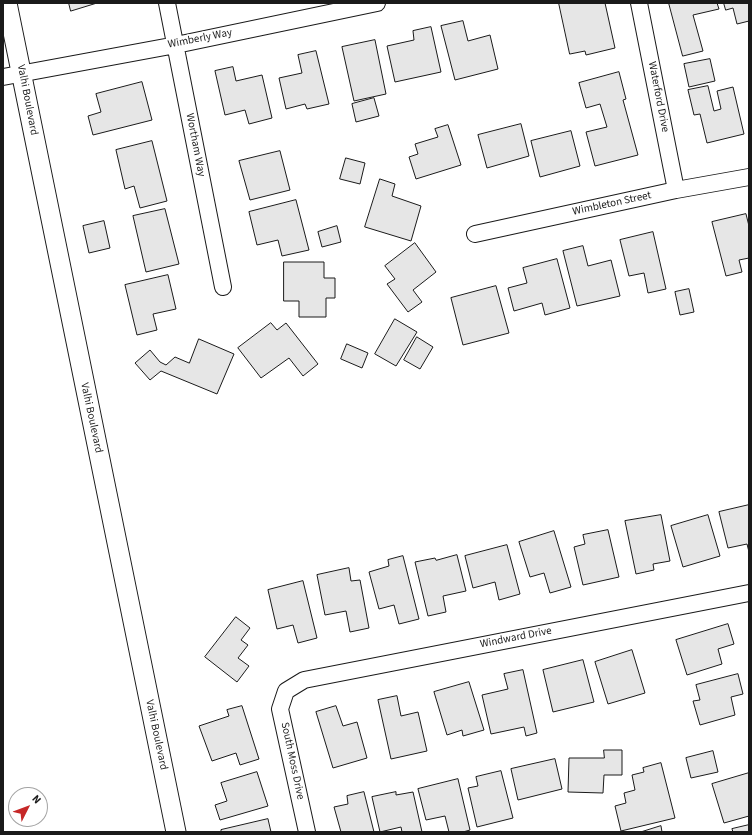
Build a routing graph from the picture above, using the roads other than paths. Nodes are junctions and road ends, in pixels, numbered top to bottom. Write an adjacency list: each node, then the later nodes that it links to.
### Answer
1 (7, 3): 6 (street, Valhi Boulevard)
2 (167, 3): 5 (street, Wortham Way)
3 (378, 3): 5 (street, Wimberly Way)
4 (638, 3): 8 (street, Waterford Drive)
5 (176, 44): 6 (street, Wimberly Way); 10 (street, Wortham Way)
6 (12, 75): 13 (street, Valhi Boulevard)
7 (749, 177): 8 (street, Wimbleton Street)
8 (676, 190): 9 (street, Wimbleton Street)
9 (475, 234)
10 (223, 287)
11 (749, 592): 12 (street, Windward Drive)
12 (286, 691): 14 (street, South Moss Drive)
13 (176, 832)
14 (307, 832)

